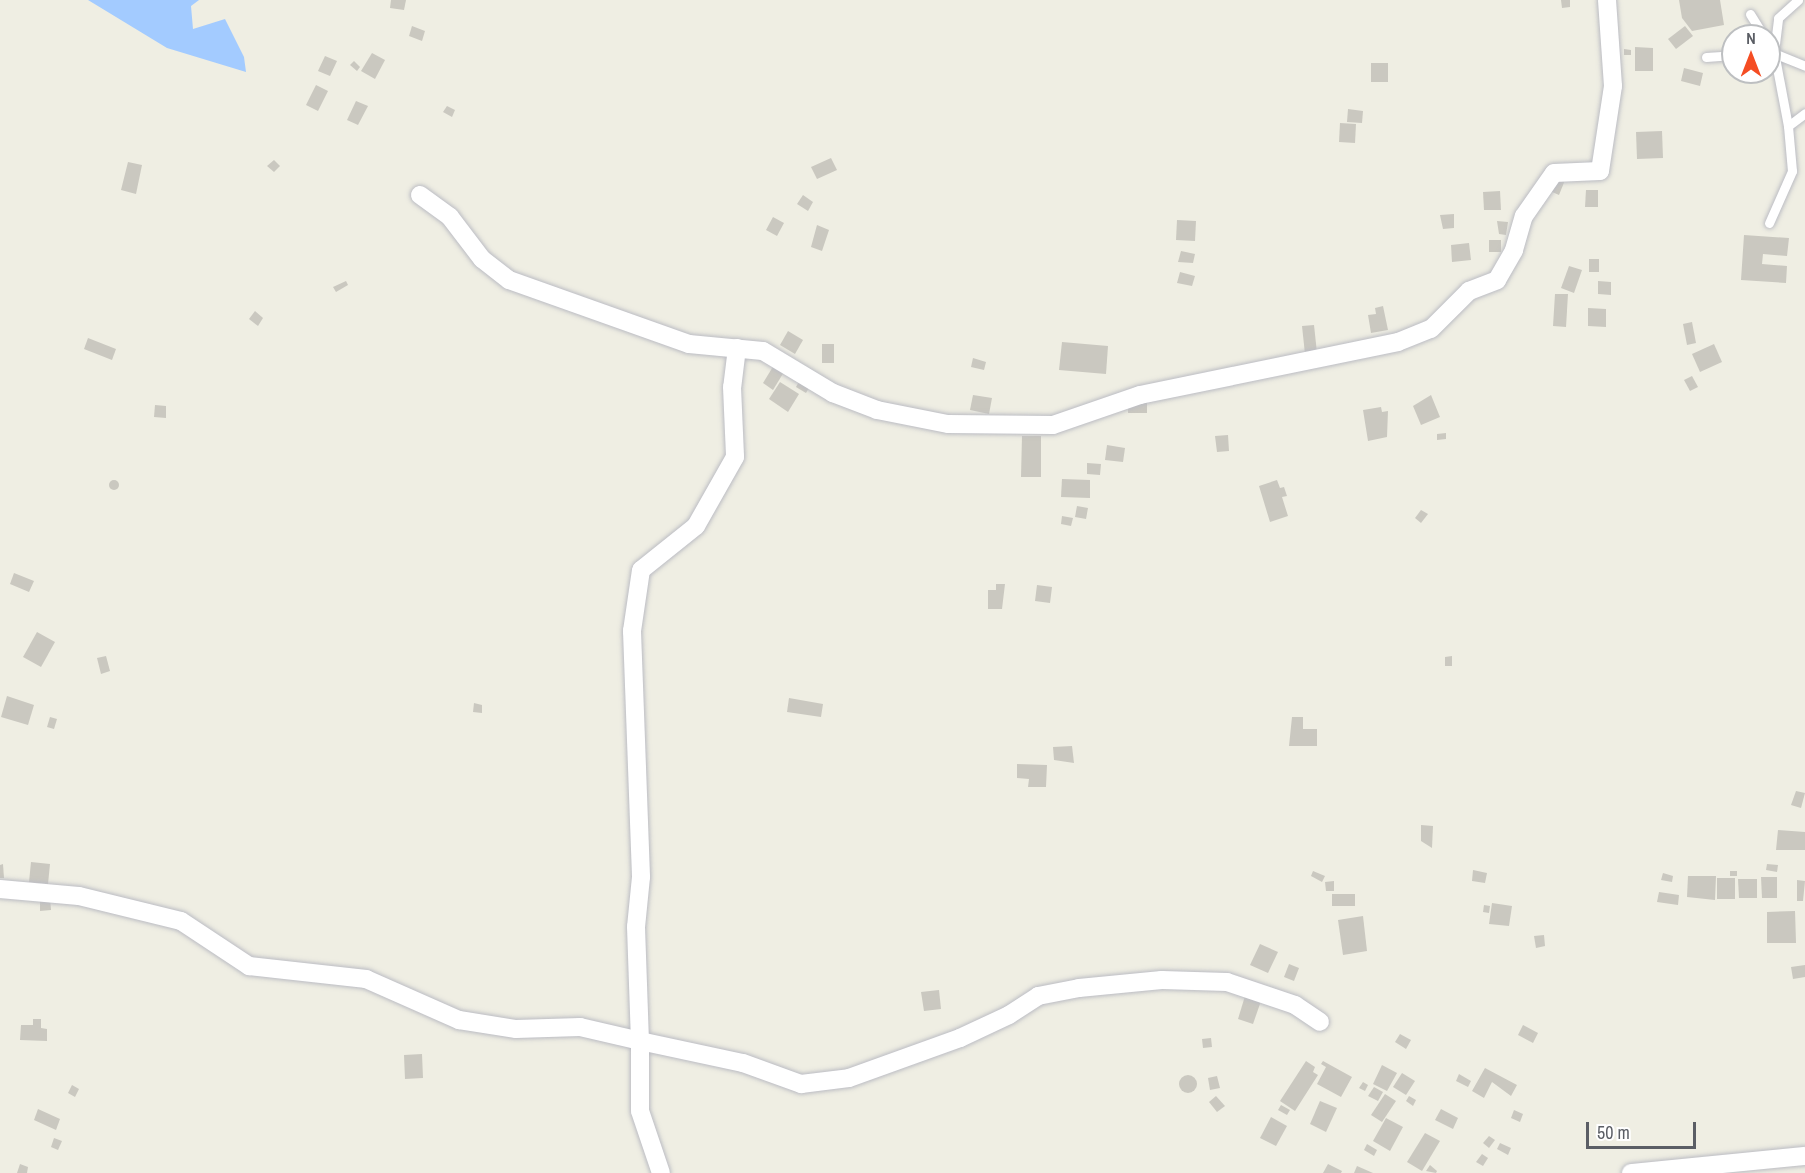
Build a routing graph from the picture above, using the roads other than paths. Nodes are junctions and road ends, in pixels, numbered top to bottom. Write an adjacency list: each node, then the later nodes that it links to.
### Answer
1 (1607, 0): 15 (street)
2 (1798, 0): 5 (lane)
3 (1750, 14): 4 (lane)
4 (1756, 24)
5 (1777, 24)
6 (1781, 54): 9 (lane)
7 (1721, 56): 8 (lane)
8 (1706, 57)
9 (1805, 66)
10 (1779, 84): 12 (lane)
11 (1805, 113): 12 (lane)
12 (1788, 126): 14 (lane)
13 (420, 195): 15 (street)
14 (1769, 223)
15 (737, 348): 18 (street)
16 (0, 889): 18 (street)
17 (1320, 1022): 18 (street)
18 (640, 1041): 20 (street)
19 (1805, 1156): 21 (street)
20 (661, 1173)
21 (1631, 1173)

